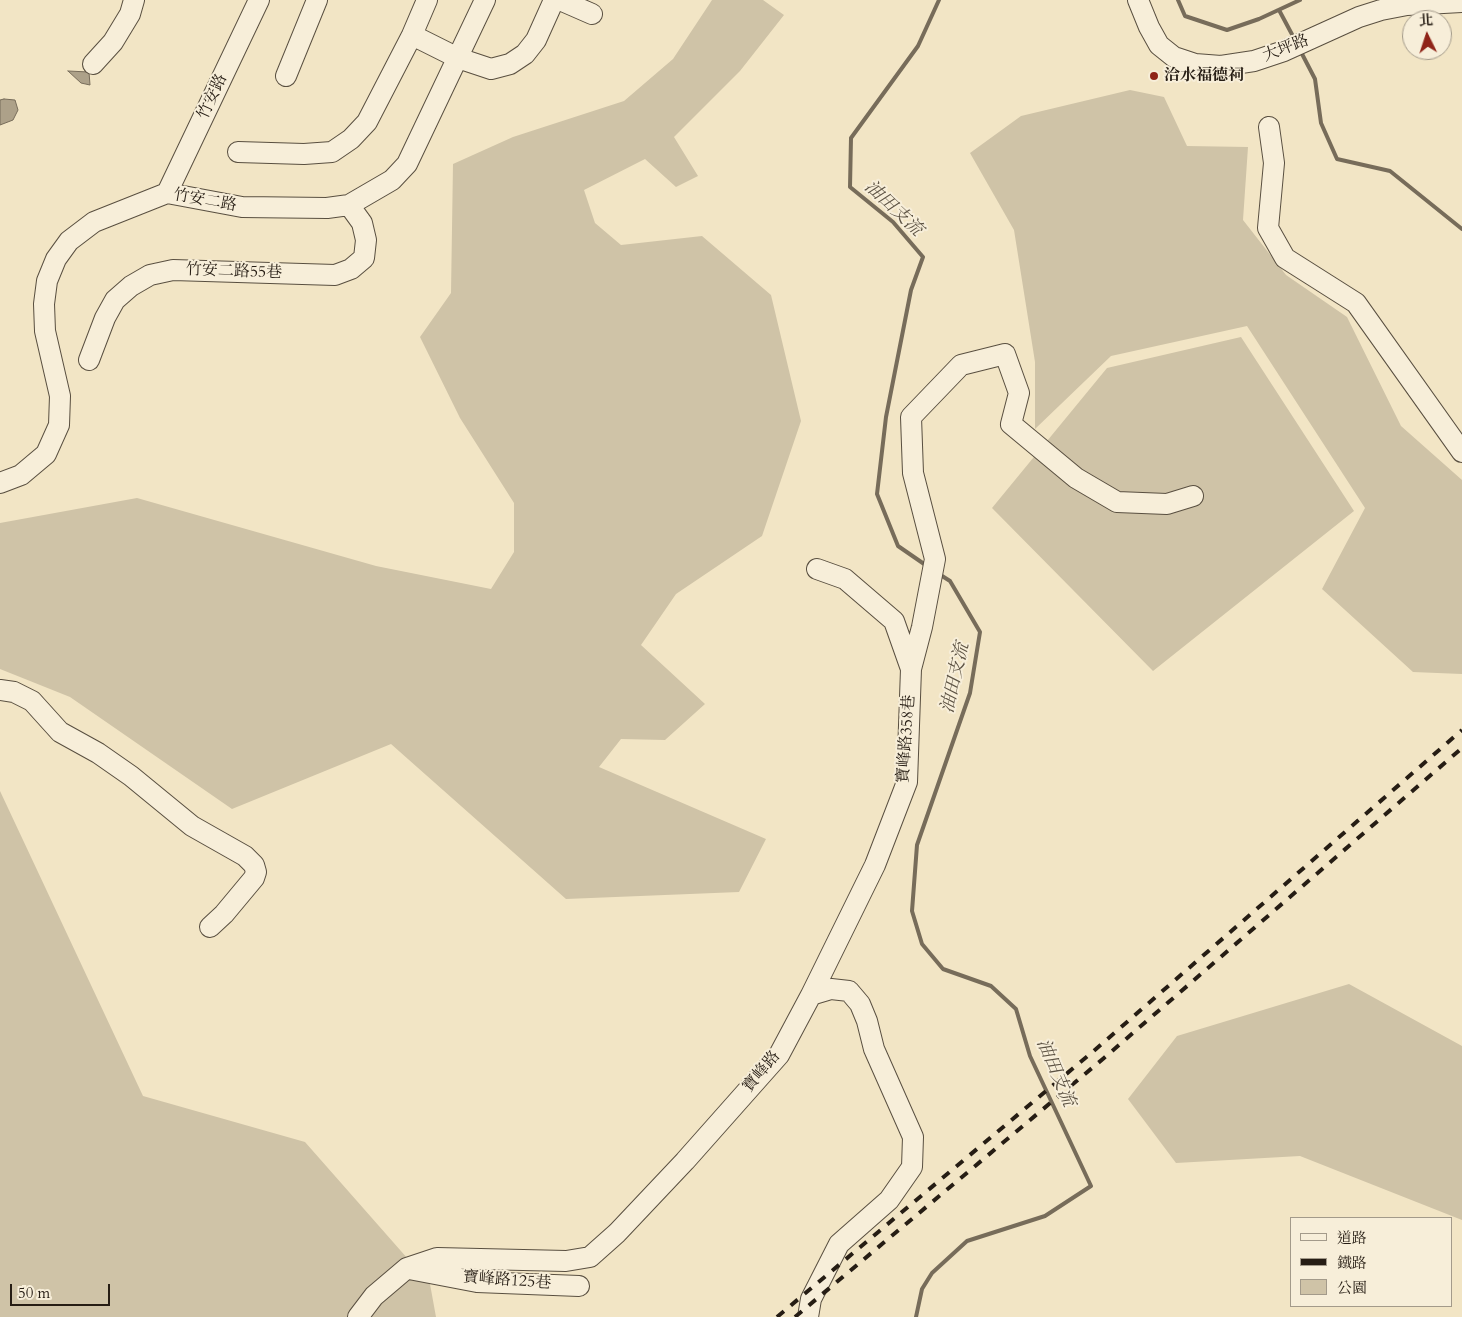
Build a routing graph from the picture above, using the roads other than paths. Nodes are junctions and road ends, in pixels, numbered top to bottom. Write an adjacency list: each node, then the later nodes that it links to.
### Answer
1 (134, 0): 13 (street)
2 (258, 0): 17 (street, 竹安路)
3 (317, 0): 14 (street)
4 (427, 0): 11 (street)
5 (484, 0): 12 (street, 竹安二路)
6 (554, 0): 12 (street)
7 (560, 0): 10 (street)
8 (1138, 0): 9 (street, 大坪路)
9 (1462, 2)
10 (592, 14)
11 (412, 35): 12 (street); 16 (street)
12 (458, 58): 18 (street, 竹安二路)
13 (92, 64)
14 (286, 76)
15 (1270, 127): 20 (street)
16 (238, 152)
17 (167, 194): 18 (street, 竹安二路); 21 (street, 竹安二路)
18 (349, 205): 19 (street, 竹安二路55巷)
19 (89, 360)
20 (1462, 452)
21 (0, 483)
22 (1193, 496): 24 (street)
23 (817, 569): 24 (street, 寶峰路358巷)
24 (911, 669): 27 (street, 寶峰路358巷)
25 (0, 690): 26 (street)
26 (210, 927)
27 (811, 994): 28 (street, 寶峰路); 31 (street)
28 (407, 1268): 29 (street, 寶峰路125巷); 30 (street, 寶峰路)
29 (579, 1286)
30 (358, 1317)
31 (808, 1317)

